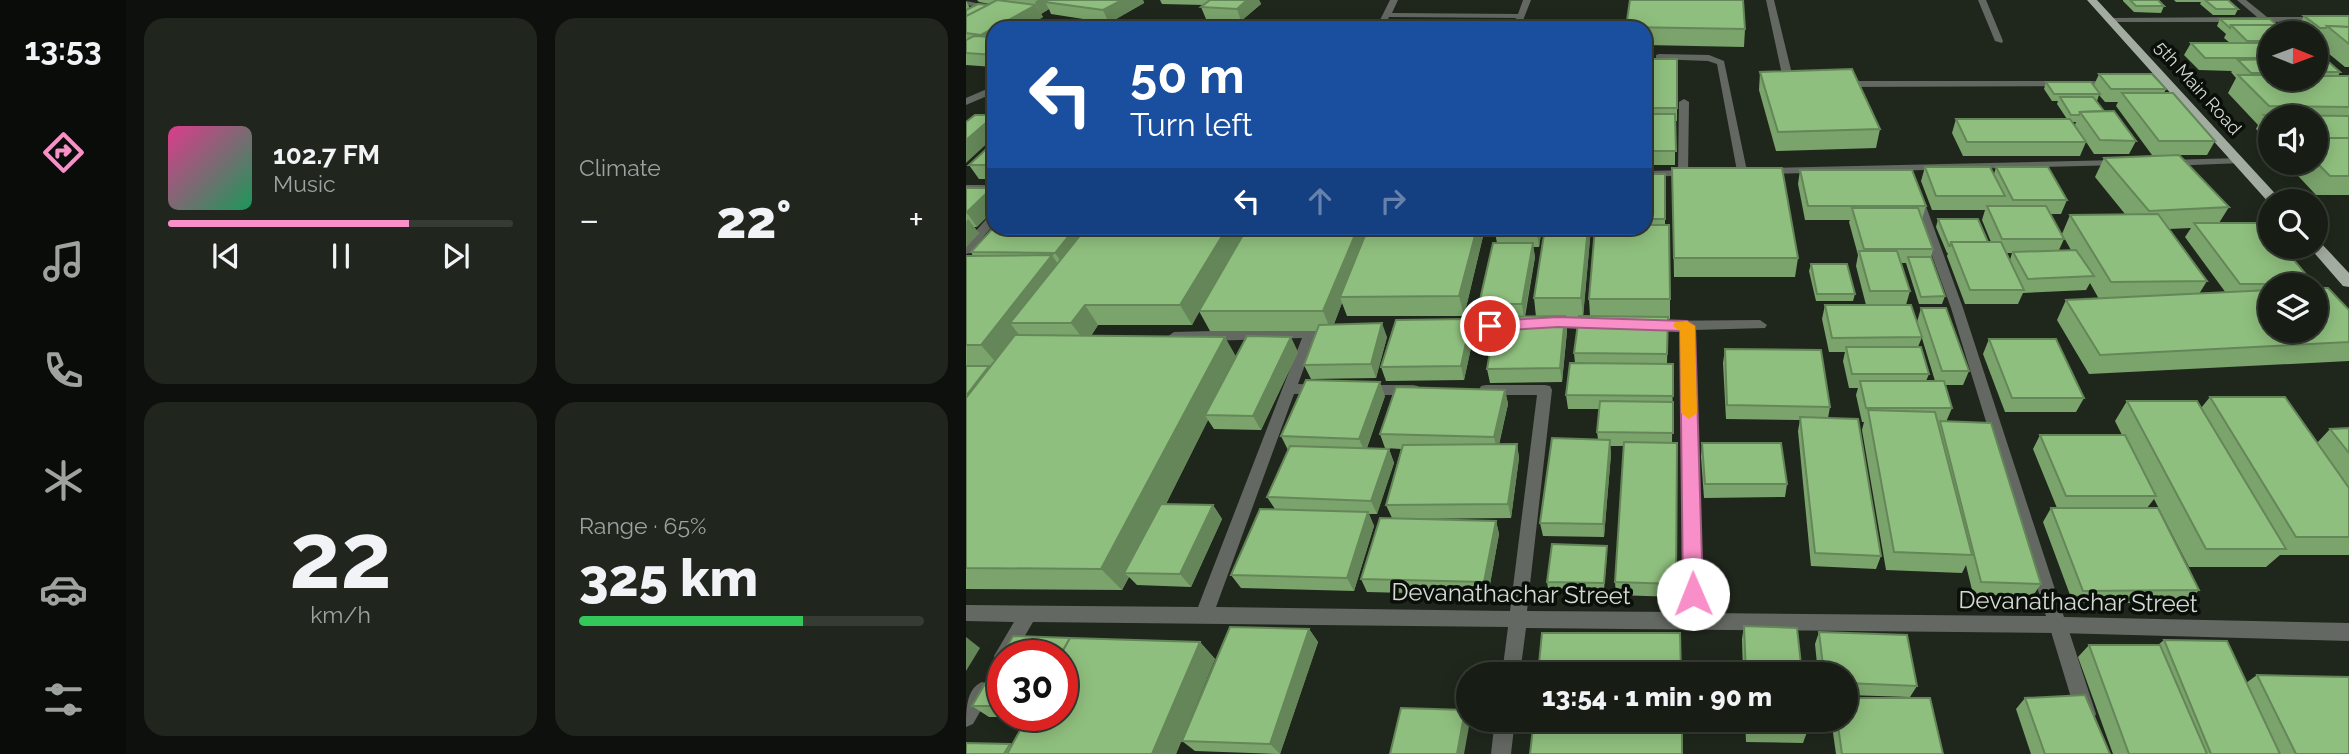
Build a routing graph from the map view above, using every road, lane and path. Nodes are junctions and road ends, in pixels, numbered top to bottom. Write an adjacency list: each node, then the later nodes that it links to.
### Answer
1 (1394, 0): 9 (street)
2 (1527, 0): 10 (street)
3 (1770, 0): 19 (street)
4 (1982, 0): 17 (street)
5 (2092, 0): 13 (main road, 5th Main Road)
6 (2242, 0): 11 (street)
7 (966, 3): 8 (street)
8 (1000, 8)
9 (1386, 15): 10 (street); 14 (street)
10 (1521, 16): 15 (street)
11 (2265, 19): 12 (street); 13 (street); 16 (street)
12 (2349, 19)
13 (2109, 20): 23 (main road, 5th Main Road)
14 (1383, 21)
15 (1519, 21)
16 (2267, 21)
17 (1999, 41)
18 (1659, 57): 30 (street)
19 (1808, 84)
20 (1822, 84): 21 (street)
21 (2126, 84)
22 (2154, 84): 23 (street)
23 (2168, 84): 27 (main road, 5th Main Road)
24 (987, 92): 25 (street)
25 (966, 102)
26 (1684, 102): 32 (street)
27 (2239, 162): 29 (street); 36 (main road, 5th Main Road)
28 (2128, 163): 30 (street)
29 (2155, 163)
30 (1906, 167): 59 (street)
31 (1707, 172): 32 (street)
32 (1683, 173): 33 (street)
33 (1652, 174)
34 (966, 188): 35 (street)
35 (987, 188)
36 (2264, 189)
37 (987, 225): 38 (street)
38 (966, 250)
39 (2328, 259): 40 (main road)
40 (2349, 282)
41 (1613, 325): 45 (street)
42 (1760, 325): 44 (street)
43 (1638, 326): 44 (street)
44 (1687, 326): 58 (street)
45 (1445, 327)
46 (1350, 332): 47 (street)
47 (1310, 334): 48 (street); 49 (street)
48 (1154, 339)
49 (1289, 389): 50 (street); 56 (street)
50 (1328, 389)
51 (1354, 390): 52 (street)
52 (1433, 390)
53 (1472, 390): 57 (street)
54 (966, 612): 55 (street, Devanathachar Street)
55 (1029, 613): 56 (street, Devanathachar Street); 61 (street)
56 (1204, 615): 57 (street, Devanathachar Street)
57 (1518, 619): 58 (street, Devanathachar Street); 62 (street)
58 (1693, 621): 59 (street, Devanathachar Street)
59 (2058, 625): 60 (street, Devanathachar Street); 65 (street)
60 (2349, 632)
61 (1013, 640)
62 (1513, 662)
63 (987, 682): 64 (street)
64 (966, 717)
65 (2092, 729)
66 (1504, 732): 67 (street)
67 (1501, 754)

